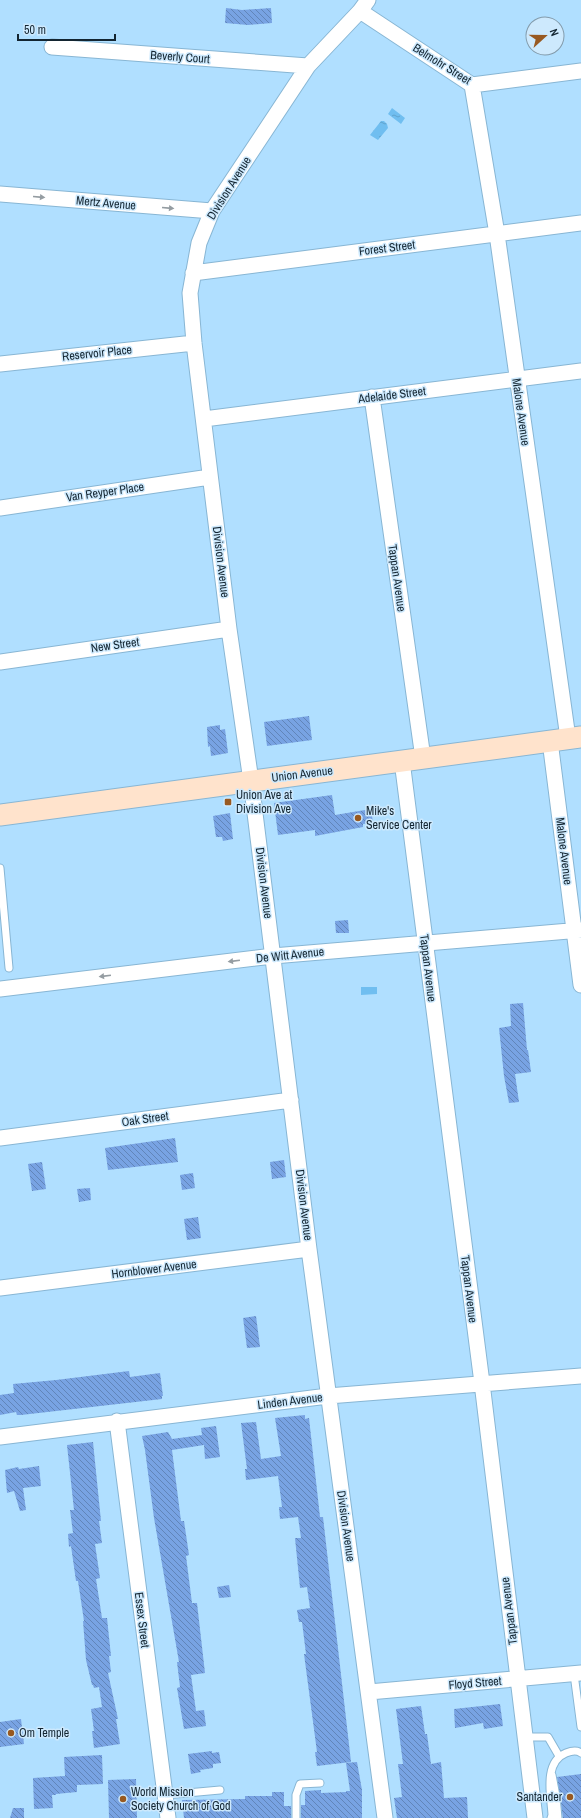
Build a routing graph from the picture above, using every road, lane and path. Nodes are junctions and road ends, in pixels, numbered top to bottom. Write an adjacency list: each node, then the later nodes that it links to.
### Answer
1 (364, 5): 3 (street, Division Avenue); 5 (street, Belmohr Street)
2 (52, 47): 3 (street, Beverly Court)
3 (308, 66): 7 (street, Division Avenue)
4 (581, 71): 5 (street, Belmohr Street)
5 (472, 85): 9 (street, Malone Avenue)
6 (0, 194): 7 (street, Mertz Avenue, one-way to 7)
7 (212, 211): 10 (street, Division Avenue)
8 (581, 223): 9 (street, Forest Street)
9 (497, 234): 10 (street, Forest Street); 14 (street, Malone Avenue)
10 (193, 273): 11 (street, Division Avenue)
11 (194, 342): 12 (street, Reservoir Place); 16 (street, Division Avenue)
12 (0, 364)
13 (581, 371): 14 (street, Adelaide Street)
14 (516, 380): 15 (street, Adelaide Street); 21 (street, Malone Avenue)
15 (372, 397): 16 (street, Adelaide Street); 22 (street, Tappan Avenue)
16 (204, 418): 17 (street, Division Avenue)
17 (210, 477): 18 (street, Van Reyper Place); 19 (street, Division Avenue)
18 (0, 508)
19 (229, 629): 20 (street, New Street); 23 (street, Division Avenue)
20 (0, 662)
21 (566, 739): 22 (street, Union Avenue); 26 (street, Malone Avenue)
22 (412, 760): 23 (street, Union Avenue); 27 (street, Tappan Avenue)
23 (251, 781): 24 (street, Union Avenue); 28 (street, Division Avenue)
24 (0, 815)
25 (0, 868): 29 (lane)
26 (578, 931): 27 (street, De Witt Avenue); 30 (street, Malone Avenue)
27 (425, 943): 28 (street, De Witt Avenue); 37 (street, Tappan Avenue)
28 (273, 956): 31 (street, De Witt Avenue, one-way to 31); 32 (street, Division Avenue)
29 (9, 968)
30 (581, 985)
31 (0, 989)
32 (291, 1100): 33 (street, Oak Street); 34 (street, Division Avenue)
33 (0, 1138)
34 (309, 1248): 35 (street, Hornblower Avenue); 38 (street, Division Avenue)
35 (0, 1288)
36 (581, 1376): 37 (street, Linden Avenue)
37 (482, 1384): 38 (street, Linden Avenue); 42 (street, Tappan Avenue)
38 (328, 1396): 39 (street, Linden Avenue); 43 (street, Division Avenue)
39 (116, 1421): 40 (street, Linden Avenue); 51 (street, Essex Street)
40 (0, 1437)
41 (577, 1674): 42 (street, Floyd Street); 44 (lane)
42 (517, 1679): 43 (street, Floyd Street); 45 (street, Tappan Avenue)
43 (369, 1692): 54 (street, Division Avenue)
44 (581, 1727)
45 (524, 1737): 47 (lane); 55 (street, Tappan Avenue)
46 (581, 1753): 47 (lane)
47 (559, 1756): 48 (lane)
48 (552, 1775): 56 (lane); 57 (lane)
49 (320, 1783): 53 (lane)
50 (220, 1790): 51 (lane)
51 (165, 1794): 52 (street, Essex Street)
52 (168, 1818)
53 (296, 1818)
54 (385, 1818)
55 (534, 1818)
56 (551, 1818)
57 (558, 1818)

